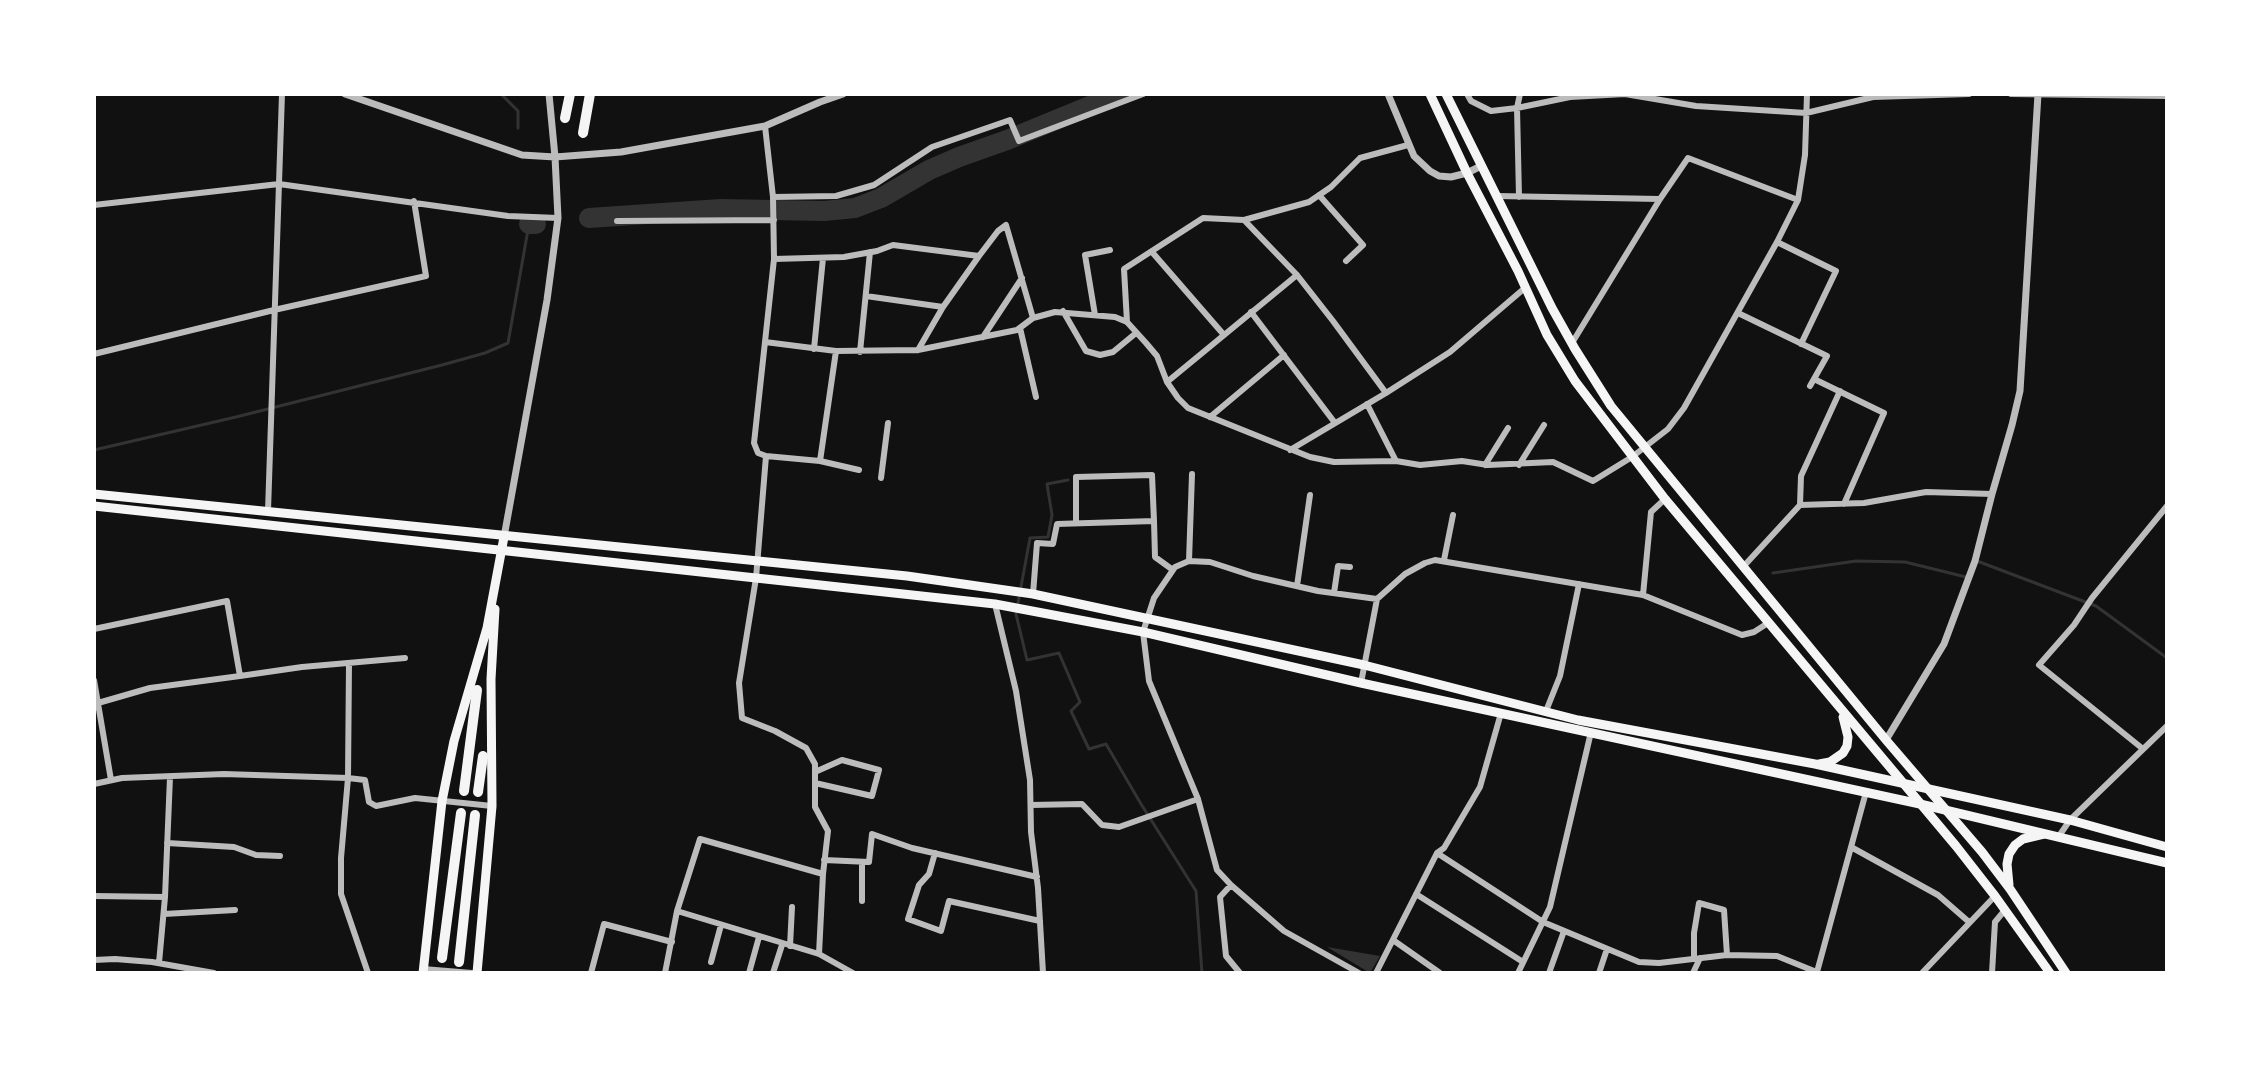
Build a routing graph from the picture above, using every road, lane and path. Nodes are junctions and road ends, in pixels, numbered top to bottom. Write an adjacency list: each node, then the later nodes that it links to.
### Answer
1 (282, 94): 30 (street)
2 (345, 94): 27 (street)
3 (549, 94): 27 (street)
4 (570, 94): 23 (highway)
5 (590, 94): 25 (highway)
6 (843, 94): 24 (street)
7 (1143, 94): 33 (street)
8 (1388, 94): 26 (street)
9 (1430, 94): 29 (main road)
10 (1446, 94): 28 (main road)
11 (1467, 94): 21 (street)
12 (1520, 94): 21 (street)
13 (1807, 94): 22 (street)
14 (1969, 94): 22 (street)
15 (2011, 94): 16 (street)
16 (2038, 94): 18 (street); 98 (street)
17 (1572, 95): 21 (street); 22 (street)
18 (2113, 95): 19 (street)
19 (2151, 95): 20 (street)
20 (2167, 96)
21 (1517, 108): 34 (street)
22 (1806, 113): 36 (street)
23 (565, 118)
24 (765, 126): 27 (street); 33 (street)
25 (583, 133)
26 (1408, 145): 29 (street); 31 (street)
27 (555, 157): 39 (street)
28 (1481, 166): 29 (street); 32 (main road)
29 (1467, 173): 53 (main road)
30 (279, 184): 37 (street); 38 (street); 56 (street)
31 (1319, 195): 41 (street); 50 (street)
32 (1497, 196): 34 (street); 68 (main road)
33 (773, 197): 40 (street)
34 (1519, 197): 35 (street)
35 (1660, 199): 36 (street); 68 (street)
36 (1798, 200): 43 (street)
37 (414, 201): 39 (street); 56 (street)
38 (94, 205)
39 (558, 218): 109 (street)
40 (774, 220): 42 (street); 49 (street)
41 (1244, 220): 46 (street); 51 (street)
42 (617, 221)
43 (1777, 242): 59 (street); 69 (street)
44 (1110, 250): 60 (street)
45 (870, 252): 47 (street); 48 (street); 54 (street)
46 (1152, 252): 62 (street); 65 (street)
47 (979, 256): 52 (street); 55 (street)
48 (823, 258): 49 (street); 70 (street)
49 (774, 259): 67 (street)
50 (1346, 261)
51 (1297, 275): 58 (street); 78 (street)
52 (1022, 278): 61 (street); 66 (street)
53 (1526, 287): 78 (street); 89 (main road)
54 (866, 296): 55 (street); 73 (street)
55 (943, 307): 71 (street)
56 (274, 310): 74 (street); 105 (street)
57 (1063, 311): 60 (street); 61 (street); 64 (street)
58 (1251, 312): 65 (street); 75 (street)
59 (1738, 313): 69 (street); 86 (street)
60 (1095, 315): 62 (street)
61 (1033, 318): 63 (street)
62 (1127, 322): 64 (street)
63 (1020, 328): 66 (street); 79 (street)
64 (1136, 333): 76 (street)
65 (1224, 335): 76 (street)
66 (983, 337): 71 (street)
67 (765, 342): 70 (street); 88 (street)
68 (1572, 343): 86 (main road)
69 (1801, 344): 77 (street)
70 (814, 349): 72 (street)
71 (918, 350): 73 (street)
72 (836, 351): 73 (street); 90 (street)
73 (860, 352)
74 (94, 354)
75 (1284, 355): 81 (street); 83 (street)
76 (1167, 382): 81 (street)
77 (1840, 391): 101 (street); 102 (street)
78 (1386, 393): 80 (street)
79 (1036, 397)
80 (1367, 404): 83 (street); 91 (street)
81 (1210, 417): 87 (street)
82 (888, 423): 96 (street)
83 (1335, 423): 87 (street)
84 (1544, 425): 93 (street)
85 (1508, 428): 92 (street)
86 (1644, 448): 89 (street); 115 (main road)
87 (1290, 450): 91 (street)
88 (766, 456): 90 (street); 112 (street)
89 (1632, 457): 93 (street); 100 (main road)
90 (820, 461): 94 (street)
91 (1396, 461): 92 (street)
92 (1485, 465): 93 (street)
93 (1519, 465)
94 (859, 470)
95 (1192, 474): 113 (street)
96 (881, 478)
97 (94, 494): 105 (main road)
98 (1992, 494): 101 (street); 143 (street)
99 (1310, 495): 119 (street)
100 (1665, 499): 123 (street); 127 (main road)
101 (1844, 504): 102 (street)
102 (1800, 505): 115 (street)
103 (94, 506): 110 (main road)
104 (2167, 506): 144 (street)
105 (268, 511): 109 (main road)
106 (1453, 515): 111 (street)
107 (1154, 521): 108 (street); 108 (street); 116 (street)
108 (1076, 523): 122 (street)
109 (504, 537): 110 (main road); 112 (main road)
110 (501, 549): 117 (main road); 120 (main road)
111 (1444, 560): 118 (street); 124 (street)
112 (756, 561): 117 (street); 122 (main road)
113 (1189, 561): 116 (street); 119 (street)
114 (1350, 567): 121 (street)
115 (1743, 567): 143 (main road)
116 (1173, 570): 126 (street)
117 (756, 578): 125 (main road); 147 (street)
118 (1579, 584): 123 (street); 139 (street)
119 (1297, 586): 121 (street)
120 (496, 590): 159 (main road); 162 (main road)
121 (1334, 593): 124 (street)
122 (1033, 594): 126 (main road)
123 (1643, 595): 127 (street)
124 (1377, 599): 132 (street)
125 (995, 604): 129 (main road); 161 (street)
126 (1146, 619): 129 (street); 132 (main road)
127 (1768, 623): 138 (main road)
128 (94, 629): 133 (street)
129 (1143, 632): 135 (main road); 158 (street)
130 (405, 658): 131 (street)
131 (349, 663): 133 (street); 149 (street)
132 (1364, 665): 135 (street); 139 (main road)
133 (240, 676): 137 (street)
134 (94, 680): 137 (street)
135 (1361, 683): 140 (main road)
136 (477, 690): 155 (highway)
137 (97, 700): 150 (street)
138 (1841, 710): 146 (main road); 153 (main road)
139 (1546, 711): 146 (main road)
140 (1501, 713): 142 (main road); 173 (street)
141 (2167, 726): 144 (street)
142 (1591, 732): 157 (main road); 193 (street)
143 (1886, 740): 154 (main road)
144 (2143, 749): 166 (street)
145 (483, 756): 156 (highway)
146 (1815, 764): 153 (main road)
147 (815, 772): 151 (street); 151 (street)
148 (170, 777): 149 (street); 150 (street); 169 (street)
149 (348, 778): 159 (street); 218 (street)
150 (111, 780): 152 (street)
151 (815, 783): 175 (street)
152 (94, 784)
153 (1903, 784): 154 (main road); 160 (main road)
154 (1929, 790): 163 (main road); 166 (main road)
155 (464, 791)
156 (478, 792)
157 (1866, 792): 160 (main road); 170 (street)
158 (1198, 799): 161 (street); 180 (street)
159 (442, 801): 162 (street); 214 (main road)
160 (1920, 804): 163 (main road); 184 (main road)
161 (1031, 805): 179 (street)
162 (492, 806): 219 (main road)
163 (1946, 810): 167 (main road); 181 (main road)
164 (461, 813): 205 (highway)
165 (475, 815): 209 (highway)
166 (2070, 820): 168 (street); 171 (main road)
167 (2047, 833): 168 (main road); 181 (main road)
168 (2059, 836): 177 (main road)
169 (167, 843): 174 (street); 185 (street)
170 (1851, 847): 194 (street); 215 (street)
171 (2167, 847)
172 (935, 853): 176 (street); 179 (street); 192 (street)
173 (1437, 853): 182 (street); 193 (street)
174 (280, 856)
175 (824, 860): 176 (street); 178 (street)
176 (862, 862): 186 (street)
177 (2167, 863)
178 (823, 874): 190 (street); 203 (street)
179 (1037, 877): 192 (street)
180 (1231, 885): 212 (street); 226 (street)
181 (2010, 889): 237 (main road)
182 (1416, 894): 198 (street); 211 (street)
183 (94, 896): 185 (street)
184 (1995, 896): 189 (main road); 194 (street)
185 (165, 897): 191 (street)
186 (862, 901)
187 (792, 907): 201 (street)
188 (235, 910): 191 (street)
189 (2005, 910): 235 (street); 236 (main road)
190 (677, 911): 195 (street); 199 (street)
191 (164, 914): 208 (street)
192 (1040, 921): 225 (street)
193 (1543, 922): 196 (street); 211 (street)
194 (1969, 922): 234 (street)
195 (721, 925): 197 (street); 210 (street)
196 (1564, 931): 202 (street); 231 (street)
197 (759, 937): 200 (street); 222 (street)
198 (1393, 940): 228 (street); 229 (street)
199 (672, 942): 220 (street); 221 (street)
200 (782, 945): 201 (street); 223 (street)
201 (790, 946): 203 (street)
202 (1607, 949): 206 (street); 232 (street)
203 (819, 954): 224 (street)
204 (1727, 955): 206 (street); 206 (street); 215 (street)
205 (442, 958)
206 (1697, 959): 233 (street)
207 (94, 960): 208 (street)
208 (155, 962): 213 (street); 216 (street)
209 (459, 962)
210 (711, 962)
211 (1523, 962): 230 (street)
212 (1348, 970): 227 (street)
213 (198, 971): 217 (street)
214 (423, 971): 219 (street)
215 (1818, 972)
216 (151, 973)
217 (214, 973)
218 (368, 973)
219 (474, 973)
220 (591, 973)
221 (666, 973)
222 (749, 973)
223 (773, 973)
224 (853, 973)
225 (1043, 973)
226 (1240, 973)
227 (1359, 973)
228 (1376, 973)
229 (1440, 973)
230 (1518, 973)
231 (1549, 973)
232 (1599, 973)
233 (1693, 973)
234 (1922, 973)
235 (1992, 973)
236 (2050, 973)
237 (2066, 973)

